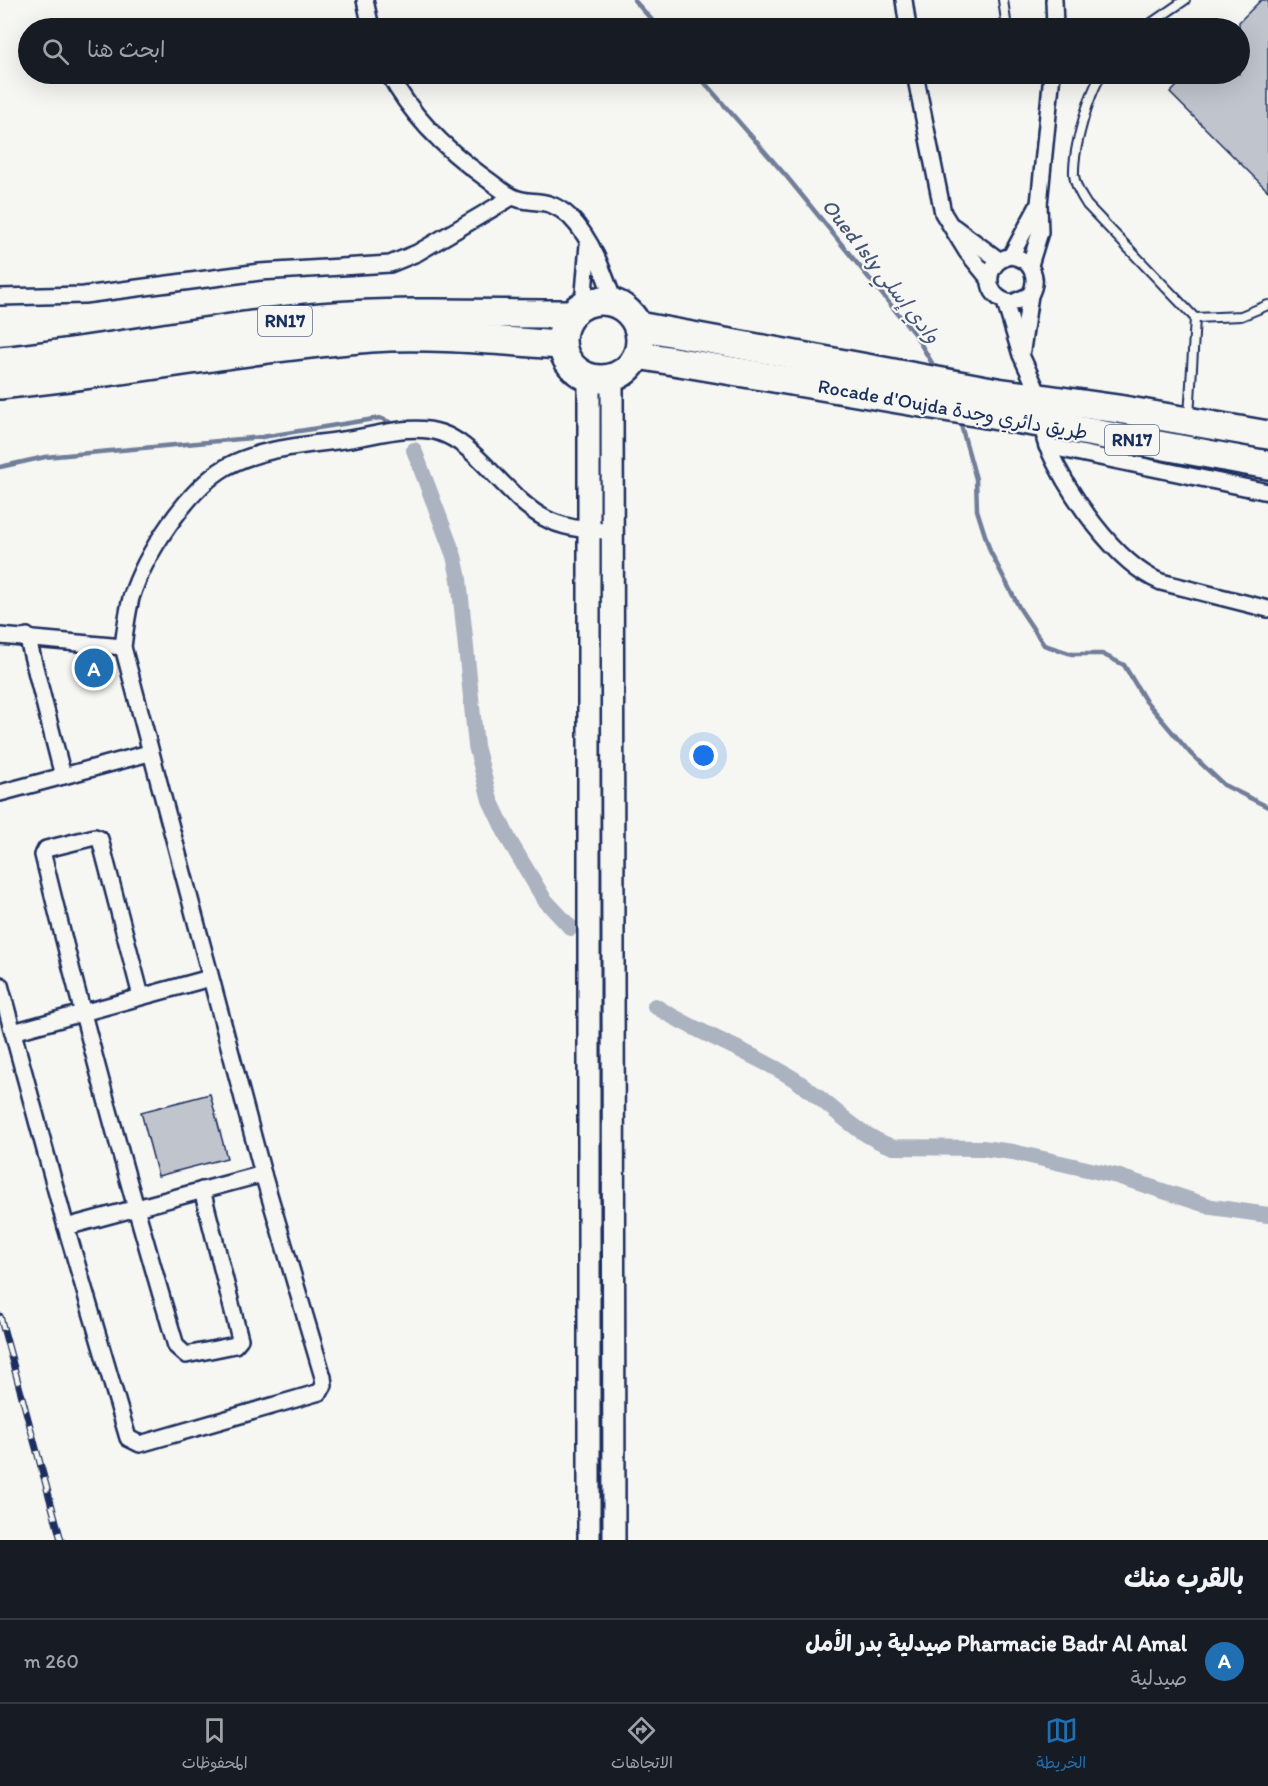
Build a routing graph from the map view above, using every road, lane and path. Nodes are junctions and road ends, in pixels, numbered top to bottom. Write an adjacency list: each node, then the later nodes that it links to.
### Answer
1 (365, 0): 6 (street)
2 (904, 0): 7 (street)
3 (1002, 0): 8 (lane)
4 (1054, 0): 9 (street)
5 (1185, 0): 10 (lane)
6 (369, 18)
7 (907, 18)
8 (1005, 18)
9 (1055, 18)
10 (1159, 18)
11 (394, 84): 15 (street)
12 (917, 84): 17 (street)
13 (1051, 84): 16 (street)
14 (1095, 84): 28 (lane)
15 (512, 197): 18 (street); 23 (street)
16 (1039, 204): 19 (street); 20 (street)
17 (946, 222): 19 (street); 21 (street)
18 (588, 241): 24 (street); 27 (street)
19 (1005, 258): 20 (street); 21 (street)
20 (1030, 265): 22 (street)
21 (988, 279): 25 (street)
22 (1030, 295): 25 (street); 32 (street)
23 (0, 297)
24 (614, 302): 27 (highway, RN17); 29 (highway)
25 (1005, 302): 32 (street)
26 (1268, 305): 28 (lane)
27 (577, 309): 30 (highway); 33 (highway, RN17)
28 (1195, 318): 38 (lane)
29 (638, 326): 31 (highway); 35 (highway, Rocade d'Oujda طريق دائري وجدة / RN17)
30 (562, 345): 34 (highway); 36 (highway, RN17)
31 (638, 355): 34 (highway); 35 (highway, Rocade d'Oujda طريق دائري وجدة / RN17)
32 (1021, 356): 37 (street)
33 (0, 361)
34 (601, 378): 42 (main road); 43 (main road)
35 (871, 382): 37 (highway, Rocade d'Oujda طريق دائري وجدة / RN17)
36 (0, 385)
37 (1042, 422): 38 (highway, Rocade d'Oujda طريق دائري وجدة / RN17); 40 (highway, Rocade d'Oujda طريق دائري وجدة / RN17); 41 (street); 44 (street)
38 (1189, 422): 39 (highway, Rocade d'Oujda طريق دائري وجدة / RN17)
39 (1268, 435)
40 (1268, 465)
41 (1268, 492)
42 (587, 531): 43 (street); 47 (street); 60 (main road)
43 (611, 531): 61 (main road)
44 (1268, 609)
45 (0, 636): 46 (street)
46 (27, 636): 47 (street); 49 (street)
47 (123, 647): 48 (street)
48 (149, 753): 49 (street); 51 (street)
49 (63, 776): 50 (street)
50 (0, 793)
51 (210, 978): 53 (street); 56 (street)
52 (0, 985): 55 (street)
53 (141, 996): 54 (street); 54 (street)
54 (81, 1013): 55 (street); 58 (street)
55 (13, 1032): 59 (street)
56 (263, 1174): 57 (street); 59 (street)
57 (202, 1190): 58 (street); 58 (street)
58 (135, 1208): 59 (street)
59 (66, 1227)
60 (589, 1540)
61 (614, 1540)

